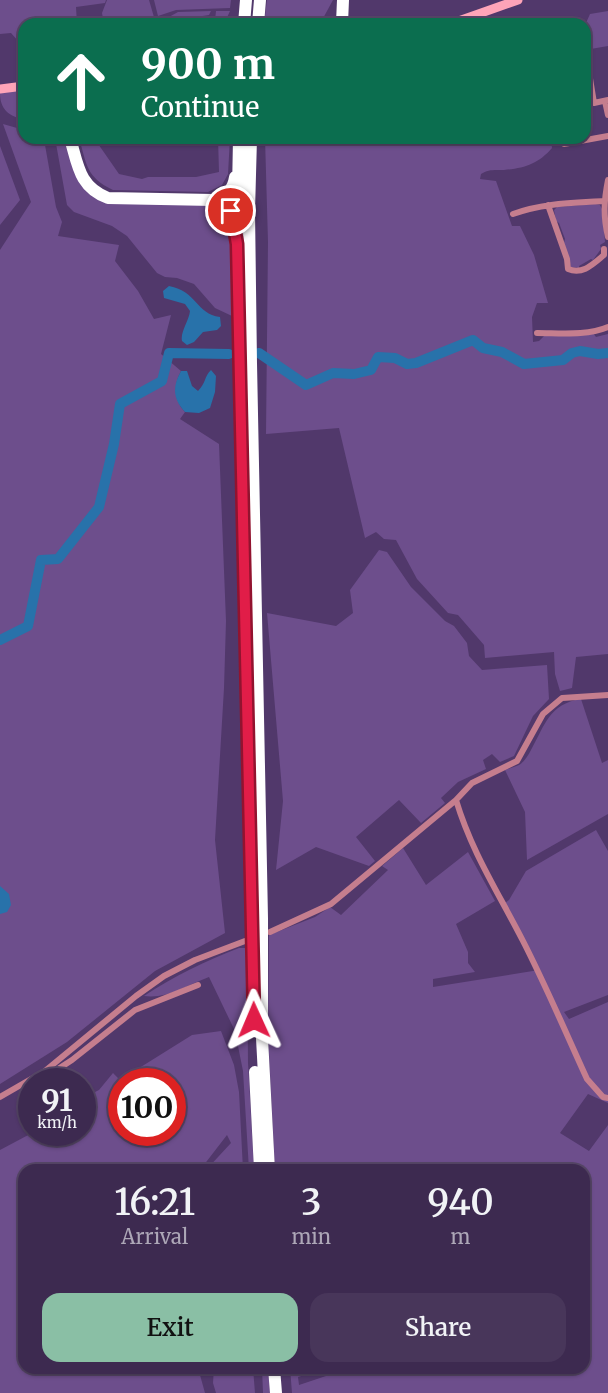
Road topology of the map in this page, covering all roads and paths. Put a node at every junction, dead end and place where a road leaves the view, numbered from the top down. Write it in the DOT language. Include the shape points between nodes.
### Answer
graph roads {
  1 [pos="246,0"];
  2 [pos="260,0"];
  3 [pos="337,0"];
  4 [pos="343,0"];
  5 [pos="518,0"];
  6 [pos="244,18"];
  7 [pos="258,18"];
  8 [pos="336,18"];
  9 [pos="338,18"];
  10 [pos="467,18"];
  11 [pos="591,85"];
  12 [pos="18,87"];
  13 [pos="0,89"];
  14 [pos="607,100"];
  15 [pos="591,103"];
  16 [pos="594,103"];
  17 [pos="608,114"];
  18 [pos="608,136"];
  19 [pos="591,139"];
  20 [pos="72,144"];
  21 [pos="237,144"];
  22 [pos="238,144"];
  23 [pos="251,144"];
  24 [pos="608,180"];
  25 [pos="213,200"];
  26 [pos="604,201"];
  27 [pos="548,205"];
  28 [pos="513,214"];
  29 [pos="608,237"];
  30 [pos="237,244"];
  31 [pos="604,249"];
  32 [pos="608,327"];
  33 [pos="537,333"];
  34 [pos="608,695"];
  35 [pos="456,800"];
  36 [pos="258,919"];
  37 [pos="270,932"];
  38 [pos="245,941"];
  39 [pos="257,950"];
  40 [pos="198,985"];
  41 [pos="136,996"];
  42 [pos="143,1007"];
  43 [pos="66,1053"];
  44 [pos="72,1060"];
  45 [pos="60,1068"];
  46 [pos="0,1097"];
  47 [pos="608,1098"];
  48 [pos="260,1164"];
  49 [pos="269,1164"];
  50 [pos="274,1374"];
  51 [pos="282,1374"];
  52 [pos="276,1393"];
  53 [pos="284,1393"];
  1 -- 6 [label="highway"];
  2 -- 7 [label="highway"];
  3 -- 8 [label="highway"];
  4 -- 9 [label="highway"];
  5 -- 10 [label="main road"];
  11 -- 16 [label="street"];
  12 -- 13 [label="main road"];
  14 -- 16 [label="street"];
  14 -- 17 [label="street"];
  15 -- 16 [label="street"];
  18 -- 19 [label="street"];
  20 -- 25 [label="highway" via="83,180 99,195 118,199"];
  21 -- 25 [label="highway" via="234,184 226,195"];
  22 -- 30 [label="highway"];
  23 -- 36 [label="highway"];
  24 -- 26 [label="street"];
  25 -- 30 [label="highway" via="231,211"];
  26 -- 27 [label="street"];
  26 -- 29 [label="street"];
  27 -- 28 [label="street"];
  27 -- 31 [label="street" via="568,269 585,269 604,255"];
  30 -- 36 [label="highway"];
  32 -- 33 [label="street"];
  34 -- 35 [label="street" via="562,698 543,714 517,761 472,783"];
  35 -- 37 [label="street" via="331,904"];
  35 -- 47 [label="street" via="484,871 523,941 587,1079"];
  36 -- 39 [label="highway"];
  38 -- 41 [label="street" via="195,960"];
  39 -- 48 [label="highway" via="254,1042"];
  39 -- 49 [label="highway"];
  40 -- 42 [label="street"];
  41 -- 42 [label="street"];
  41 -- 43 [label="street"];
  42 -- 44 [label="street"];
  43 -- 44 [label="street"];
  43 -- 46 [label="street" via="45,1071"];
  44 -- 45 [label="street"];
  50 -- 52 [label="highway"];
  51 -- 53 [label="highway"];
}
